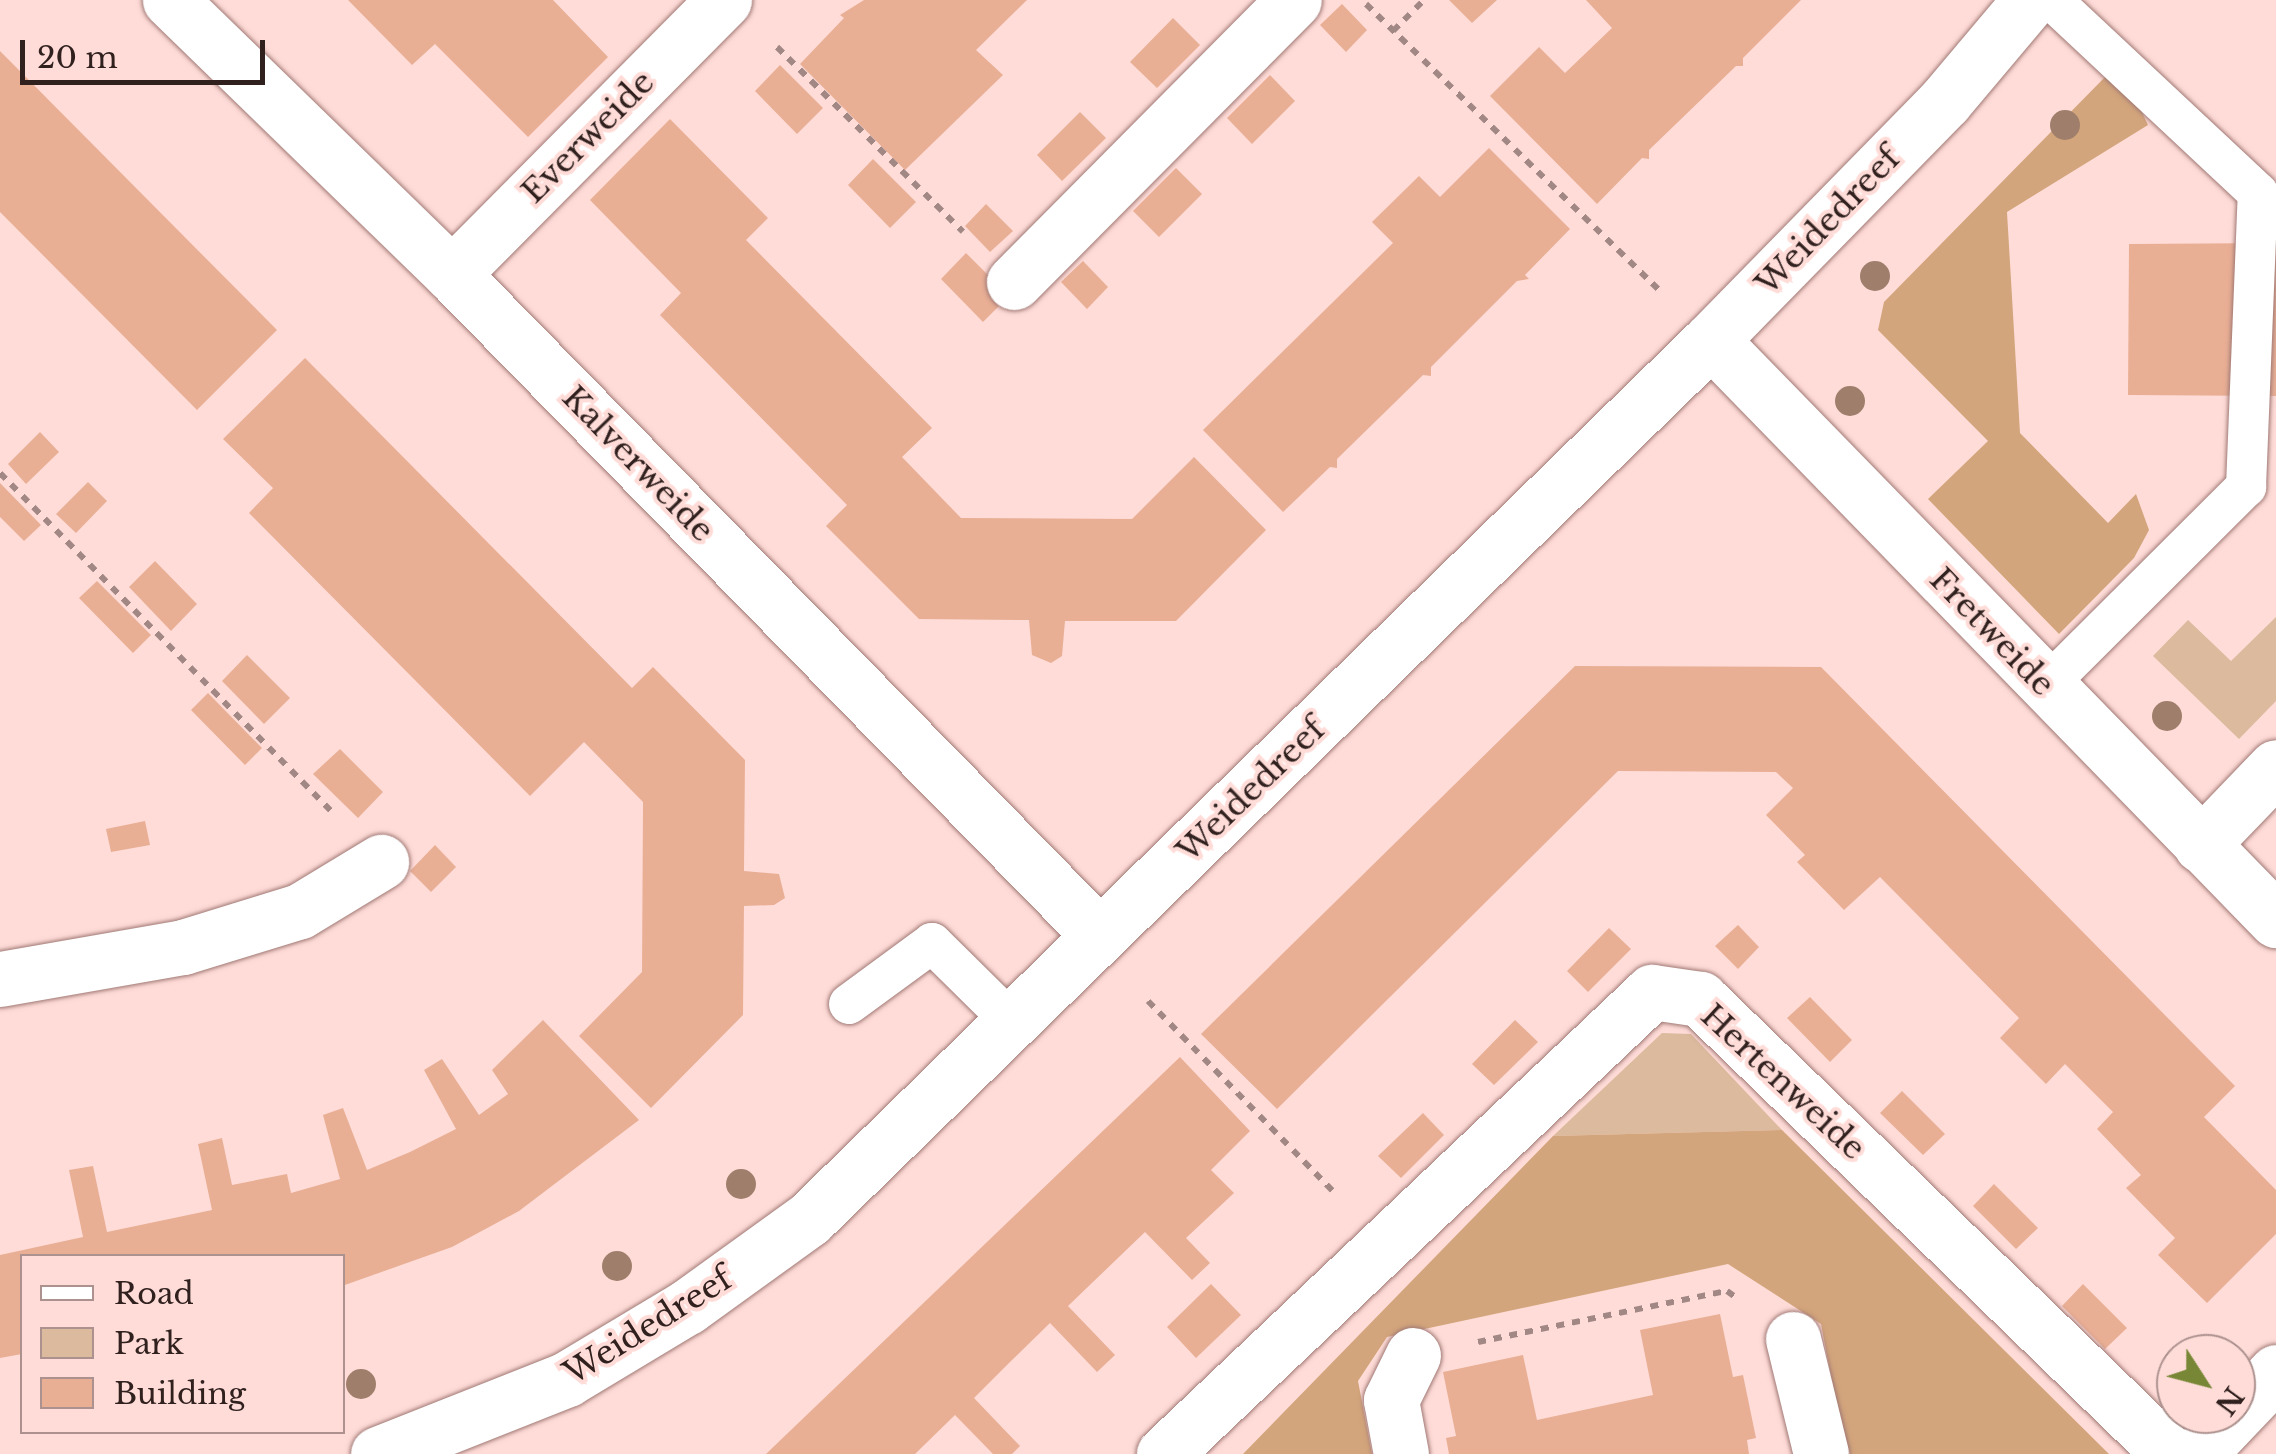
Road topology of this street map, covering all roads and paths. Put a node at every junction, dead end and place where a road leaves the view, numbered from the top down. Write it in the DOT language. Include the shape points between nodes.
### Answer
graph roads {
  1 [pos="170,0"];
  2 [pos="724,0"];
  3 [pos="1294,0"];
  4 [pos="1361,0"];
  5 [pos="1424,0"];
  6 [pos="2030,0"];
  7 [pos="2052,0"];
  8 [pos="1393,31"];
  9 [pos="770,40"];
  10 [pos="452,274"];
  11 [pos="1014,282"];
  12 [pos="1710,340"];
  13 [pos="0,474"];
  14 [pos="2045,687"];
  15 [pos="2276,767"];
  16 [pos="2201,844"];
  17 [pos="381,862"];
  18 [pos="2276,920"];
  19 [pos="1099,935"];
  20 [pos="0,980"];
  21 [pos="1148,1001"];
  22 [pos="849,1004"];
  23 [pos="1012,1022"];
  24 [pos="1385,1244"];
  25 [pos="1793,1339"];
  26 [pos="1414,1355"];
  27 [pos="2276,1372"];
  28 [pos="378,1454"];
  29 [pos="1164,1454"];
  30 [pos="1401,1454"];
  31 [pos="1821,1454"];
  32 [pos="2170,1454"];
  33 [pos="2198,1454"];
  1 -- 10 [label="street, Kalverweide"];
  2 -- 10 [label="street, Everweide"];
  3 -- 11 [label="street"];
  4 -- 8 [label="path"];
  5 -- 8 [label="path"];
  6 -- 12 [label="street, Weidedreef" via="1945,101"];
  7 -- 14 [label="lane" via="2258,193 2246,487"];
  8 -- 12 [label="path"];
  9 -- 11 [label="path"];
  10 -- 19 [label="street, Kalverweide"];
  12 -- 14 [label="street, Fretweide"];
  12 -- 19 [label="street, Weidedreef"];
  13 -- 17 [label="path"];
  14 -- 16 [label="street, Fretweide"];
  15 -- 16 [label="street"];
  16 -- 18 [label="street, Fretweide"];
  17 -- 20 [label="street" via="300,911 183,948"];
  19 -- 23 [label="street, Weidedreef"];
  21 -- 24 [label="path"];
  22 -- 23 [label="lane" via="932,943"];
  23 -- 28 [label="street, Weidedreef" via="808,1219 688,1307 566,1378"];
  24 -- 29 [label="street, Hertenweide"];
  24 -- 32 [label="street, Hertenweide" via="1652,992 1700,1000"];
  25 -- 26 [label="path" via="1727,1291"];
  25 -- 31 [label="street"];
  26 -- 30 [label="street" via="1391,1400"];
  27 -- 33 [label="street"];
}
